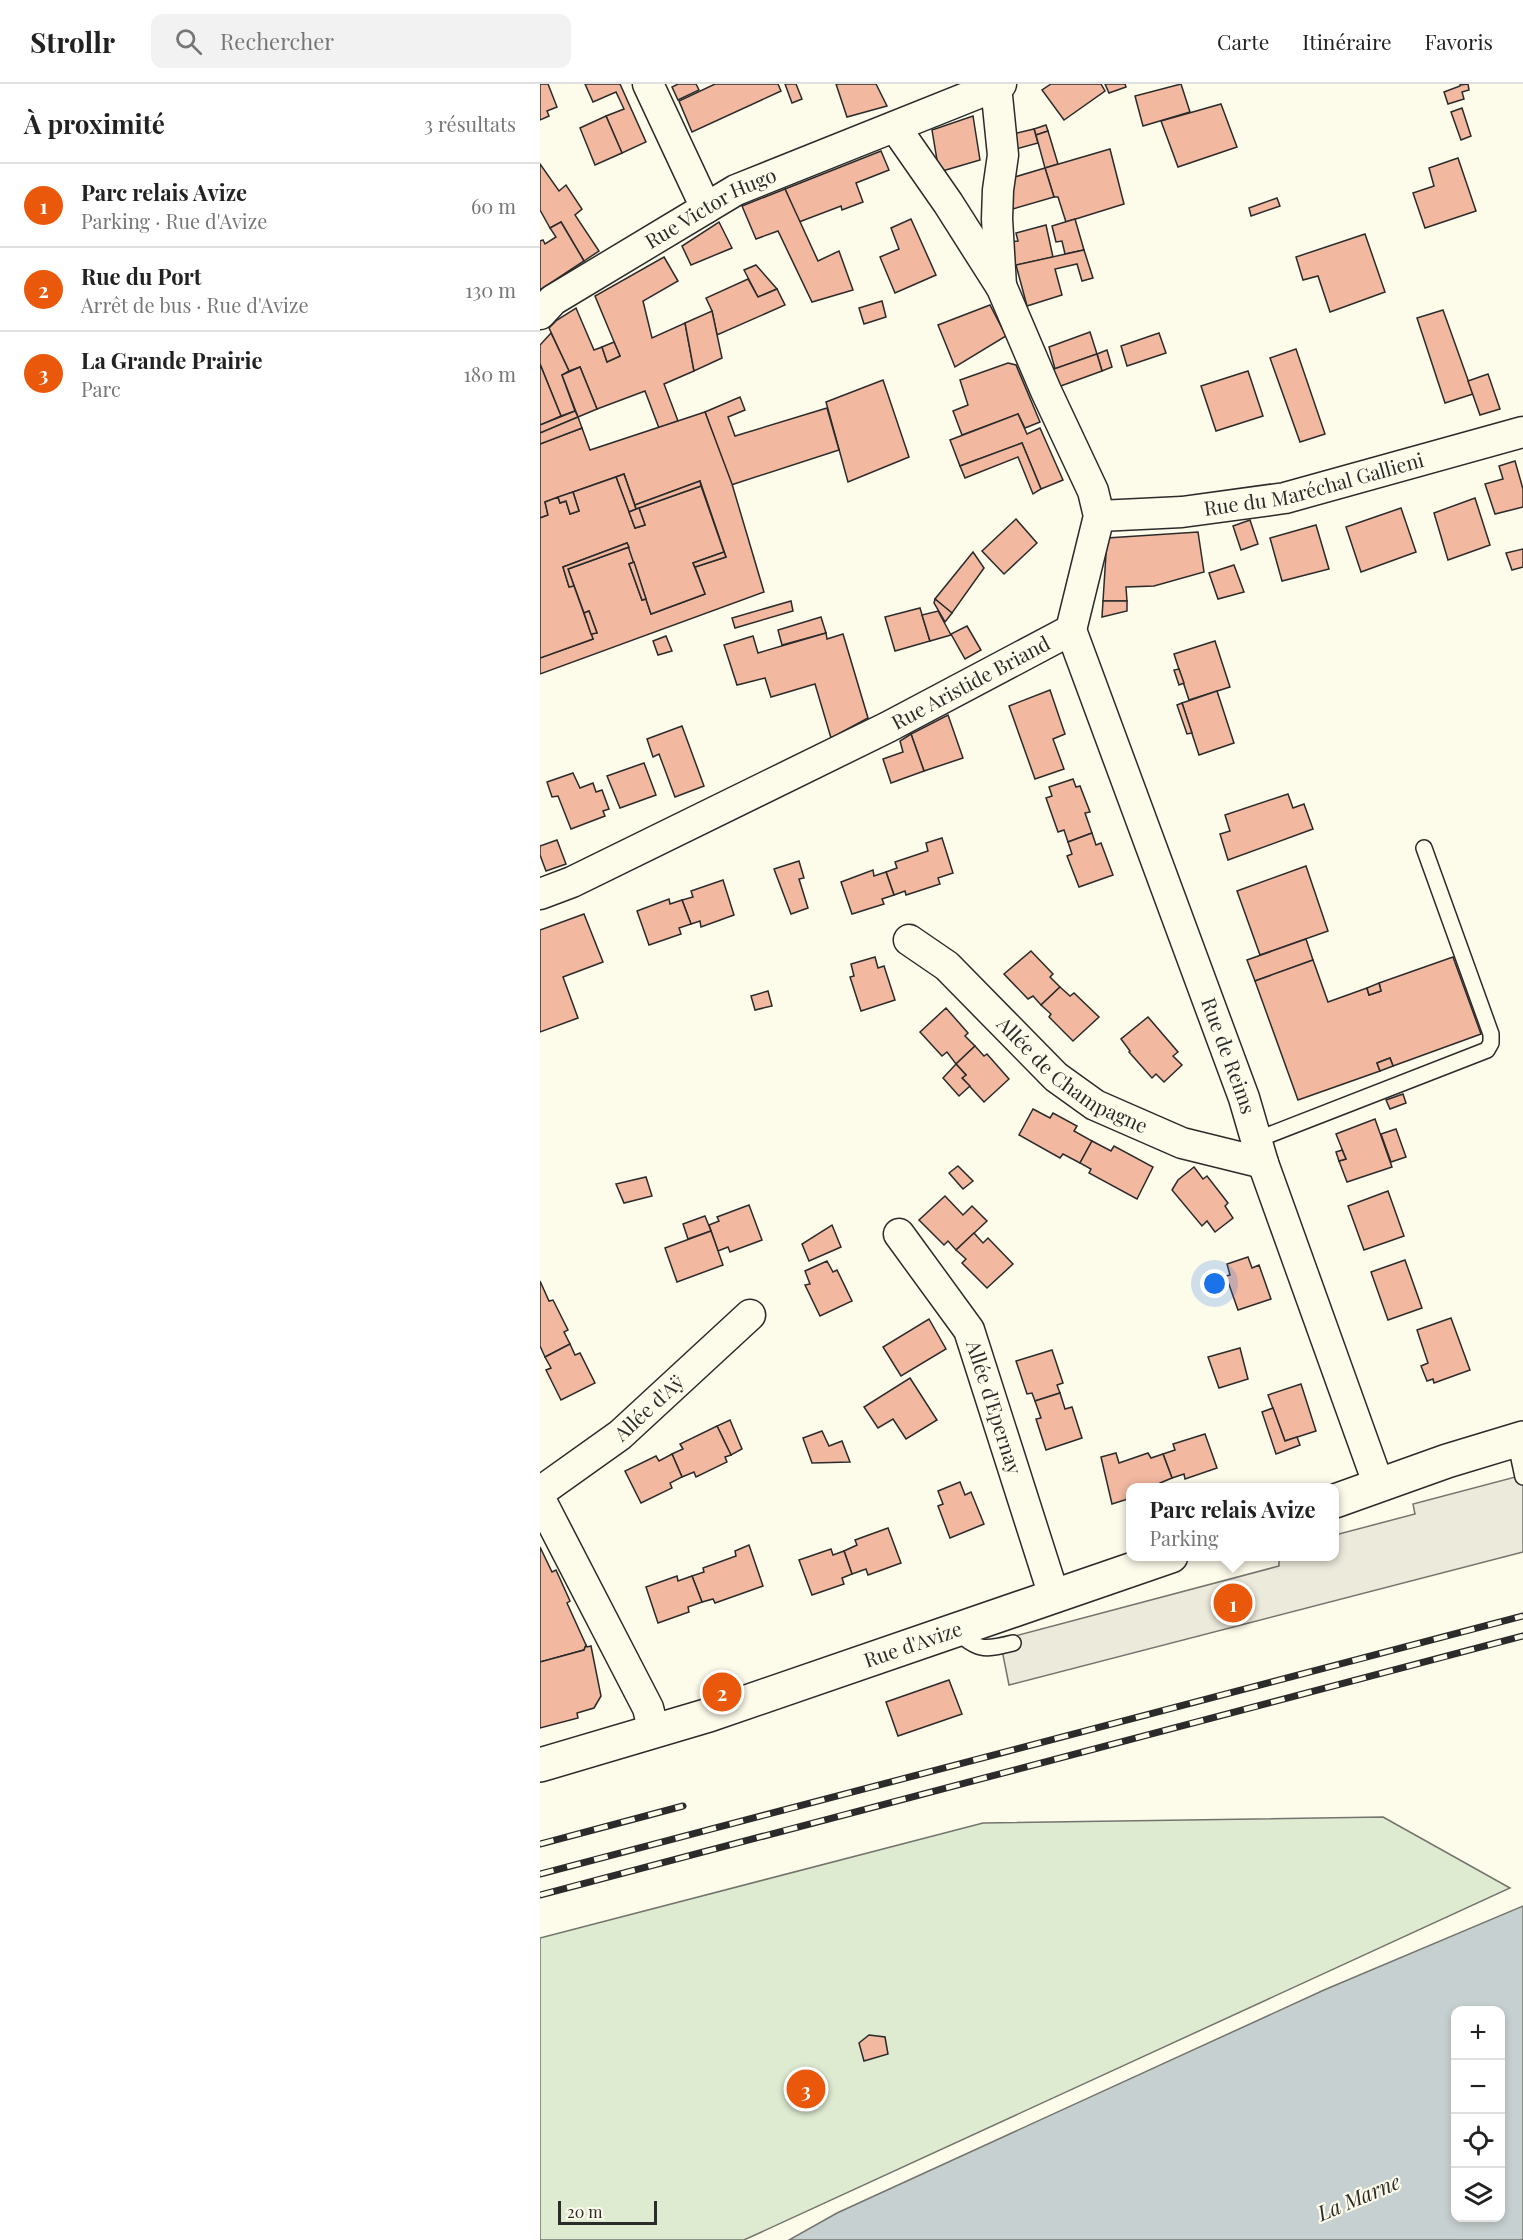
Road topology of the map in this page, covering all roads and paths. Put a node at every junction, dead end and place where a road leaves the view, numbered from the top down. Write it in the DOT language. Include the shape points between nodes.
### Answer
graph roads {
  1 [pos="648,84"];
  2 [pos="998,85"];
  3 [pos="895,127"];
  4 [pos="706,208"];
  5 [pos="1002,288"];
  6 [pos="540,314"];
  7 [pos="1523,432"];
  8 [pos="1100,516"];
  9 [pos="1071,630"];
  10 [pos="1424,849"];
  11 [pos="540,894"];
  12 [pos="909,940"];
  13 [pos="1260,1151"];
  14 [pos="899,1234"];
  15 [pos="750,1315"];
  16 [pos="1519,1439"];
  17 [pos="1523,1477"];
  18 [pos="1379,1486"];
  19 [pos="540,1492"];
  20 [pos="540,1499"];
  21 [pos="1339,1500"];
  22 [pos="1159,1561"];
  23 [pos="1054,1596"];
  24 [pos="954,1630"];
  25 [pos="1013,1643"];
  26 [pos="654,1732"];
  27 [pos="540,1765"];
  1 -- 4 [label="street"];
  2 -- 3 [label="street, Rue Victor Hugo"];
  2 -- 5 [label="street" via="1003,155 998,190"];
  3 -- 4 [label="street, Rue Victor Hugo" via="736,190"];
  3 -- 5 [label="street"];
  4 -- 6 [label="street, Rue Victor Hugo" via="554,300"];
  5 -- 8 [label="street" via="1093,491"];
  7 -- 8 [label="street, Rue du Maréchal Gallieni" via="1285,498 1182,512"];
  8 -- 9 [label="street, Rue Aristide Briand"];
  9 -- 11 [label="street, Rue Aristide Briand" via="888,727 572,882"];
  9 -- 13 [label="street, Rue de Reims" via="1240,1087"];
  10 -- 13 [label="lane" via="1491,1043 1487,1050"];
  12 -- 13 [label="street, Allée de Champagne" via="947,966 1056,1077 1095,1106 1182,1143"];
  13 -- 18 [label="street, Rue de Reims"];
  14 -- 23 [label="street, Allée d'Epernay" via="969,1330"];
  15 -- 19 [label="street, Allée d'Aÿ" via="620,1435"];
  16 -- 17 [label="lane"];
  16 -- 18 [label="street"];
  18 -- 21 [label="street"];
  20 -- 26 [label="street" via="648,1708"];
  22 -- 23 [label="street, Rue d'Avize"];
  23 -- 24 [label="street, Rue d'Avize"];
  24 -- 25 [label="lane" via="975,1647"];
  24 -- 26 [label="street, Rue d'Avize"];
  26 -- 27 [label="street, Rue d'Avize"];
}
